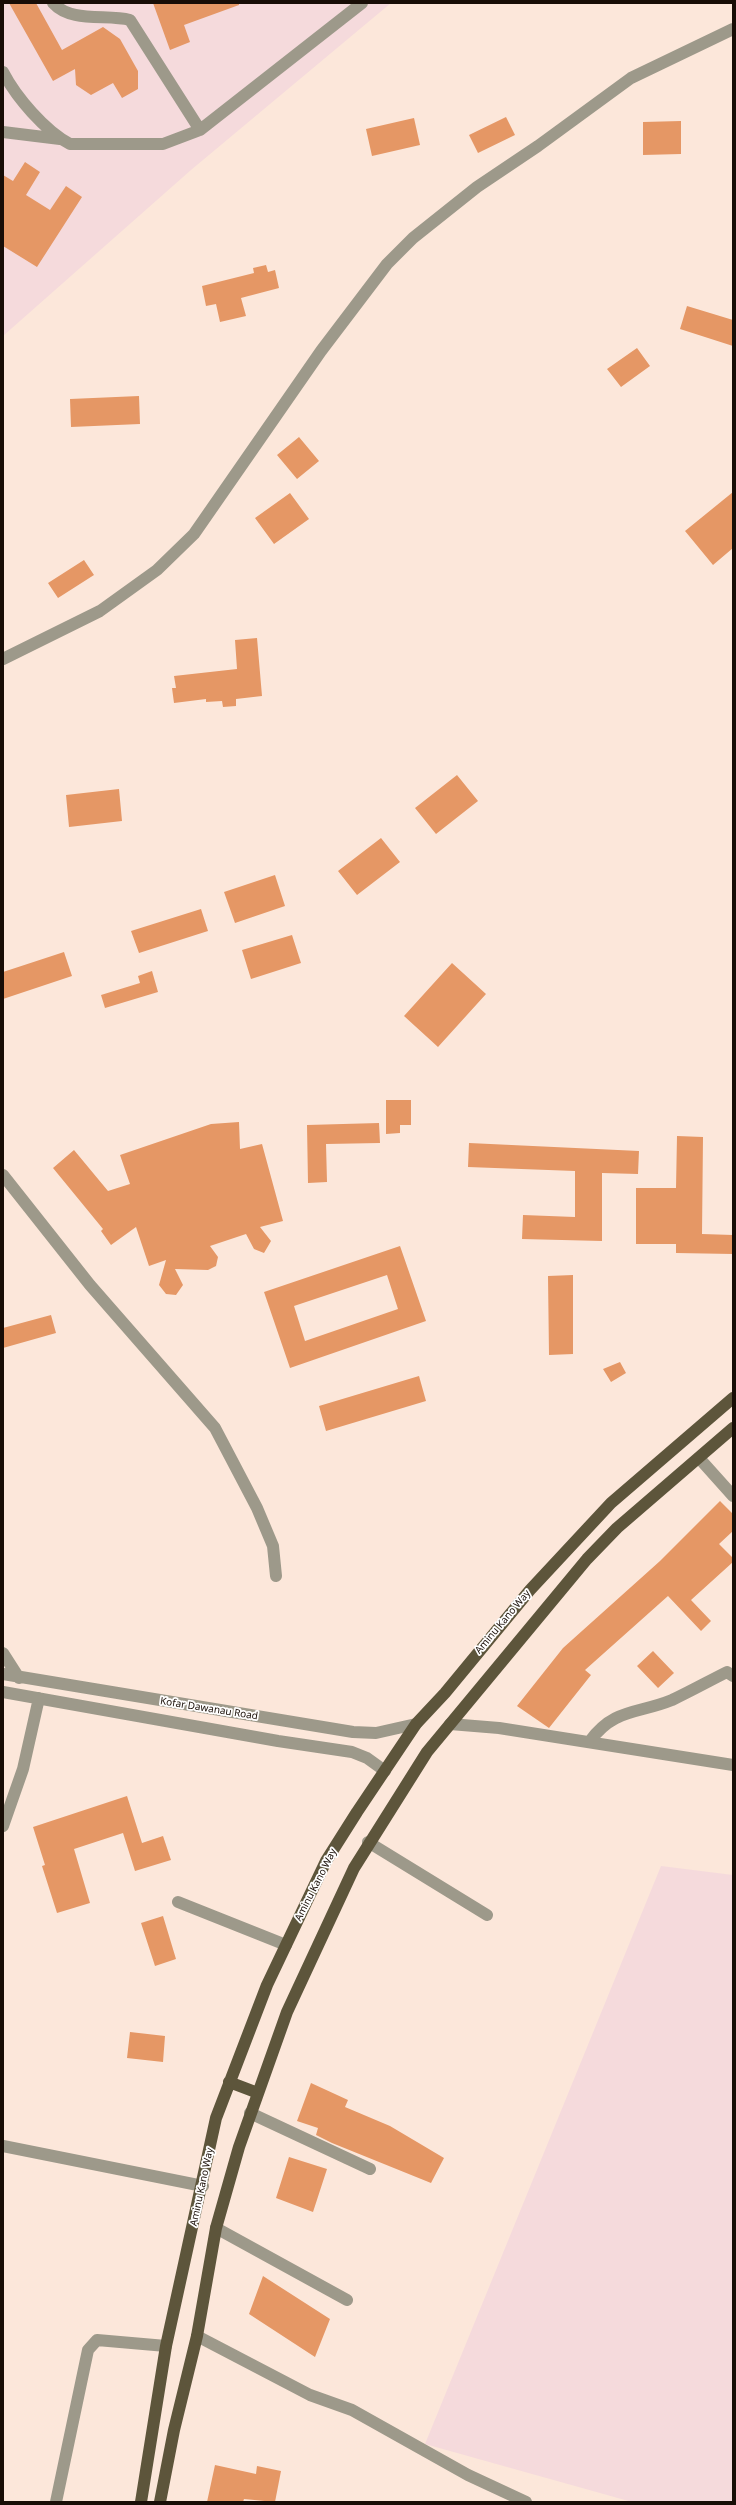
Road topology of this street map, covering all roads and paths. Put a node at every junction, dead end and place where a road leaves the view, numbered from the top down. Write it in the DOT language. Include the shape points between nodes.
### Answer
graph roads {
  1 [pos="52,3"];
  2 [pos="362,3"];
  3 [pos="733,29"];
  4 [pos="3,72"];
  5 [pos="200,130"];
  6 [pos="3,132"];
  7 [pos="60,139"];
  8 [pos="3,659"];
  9 [pos="3,1175"];
  10 [pos="733,1398"];
  11 [pos="733,1428"];
  12 [pos="699,1458"];
  13 [pos="733,1496"];
  14 [pos="276,1576"];
  15 [pos="3,1653"];
  16 [pos="731,1671"];
  17 [pos="3,1674"];
  18 [pos="19,1678"];
  19 [pos="3,1692"];
  20 [pos="39,1698"];
  21 [pos="416,1724"];
  22 [pos="450,1724"];
  23 [pos="590,1741"];
  24 [pos="733,1765"];
  25 [pos="385,1771"];
  26 [pos="3,1826"];
  27 [pos="368,1842"];
  28 [pos="178,1902"];
  29 [pos="487,1915"];
  30 [pos="286,1945"];
  31 [pos="229,2082"];
  32 [pos="258,2093"];
  33 [pos="250,2113"];
  34 [pos="3,2146"];
  35 [pos="370,2169"];
  36 [pos="203,2186"];
  37 [pos="216,2228"];
  38 [pos="347,2300"];
  39 [pos="197,2336"];
  40 [pos="166,2346"];
  41 [pos="56,2502"];
  42 [pos="141,2502"];
  43 [pos="160,2502"];
  44 [pos="526,2502"];
  1 -- 5 [label="street" via="78,16 118,17 130,20"];
  2 -- 5 [label="street"];
  3 -- 8 [label="street" via="631,78 477,187 413,238 387,264 321,350 194,534 157,570 100,611"];
  4 -- 7 [label="street" via="13,90"];
  5 -- 7 [label="street" via="163,144 70,144"];
  6 -- 7 [label="street"];
  9 -- 14 [label="street" via="90,1286 215,1428 258,1508 273,1546"];
  10 -- 21 [label="main road, Aminu Kano Way" via="611,1503 568,1547"];
  11 -- 12 [label="main road"];
  12 -- 13 [label="street"];
  12 -- 22 [label="main road" via="617,1528 587,1559"];
  15 -- 18 [label="street"];
  16 -- 23 [label="street" via="672,1700 610,1720 598,1729"];
  17 -- 18 [label="street, Kofar Dawanau Road"];
  18 -- 21 [label="street, Kofar Dawanau Road" via="353,1732 376,1733"];
  19 -- 20 [label="street, Kofar Dawanau Road"];
  20 -- 25 [label="street, Kofar Dawanau Road" via="352,1752 367,1758"];
  20 -- 26 [label="street" via="23,1769"];
  21 -- 25 [label="main road, Aminu Kano Way"];
  22 -- 23 [label="street" via="500,1728"];
  22 -- 27 [label="main road" via="427,1752"];
  23 -- 24 [label="street"];
  25 -- 30 [label="main road, Aminu Kano Way" via="326,1861"];
  27 -- 29 [label="street"];
  27 -- 32 [label="main road" via="287,2012"];
  28 -- 30 [label="street"];
  30 -- 31 [label="main road, Aminu Kano Way" via="267,1985"];
  31 -- 32 [label="main road"];
  31 -- 36 [label="main road, Aminu Kano Way" via="216,2118"];
  32 -- 33 [label="main road"];
  33 -- 35 [label="street"];
  33 -- 37 [label="main road"];
  34 -- 36 [label="street"];
  36 -- 40 [label="main road, Aminu Kano Way"];
  37 -- 38 [label="street"];
  37 -- 39 [label="main road"];
  39 -- 43 [label="main road"];
  39 -- 44 [label="street" via="310,2395 352,2410 468,2475"];
  40 -- 41 [label="street" via="97,2340 88,2350"];
  40 -- 42 [label="main road, Aminu Kano Way"];
}
